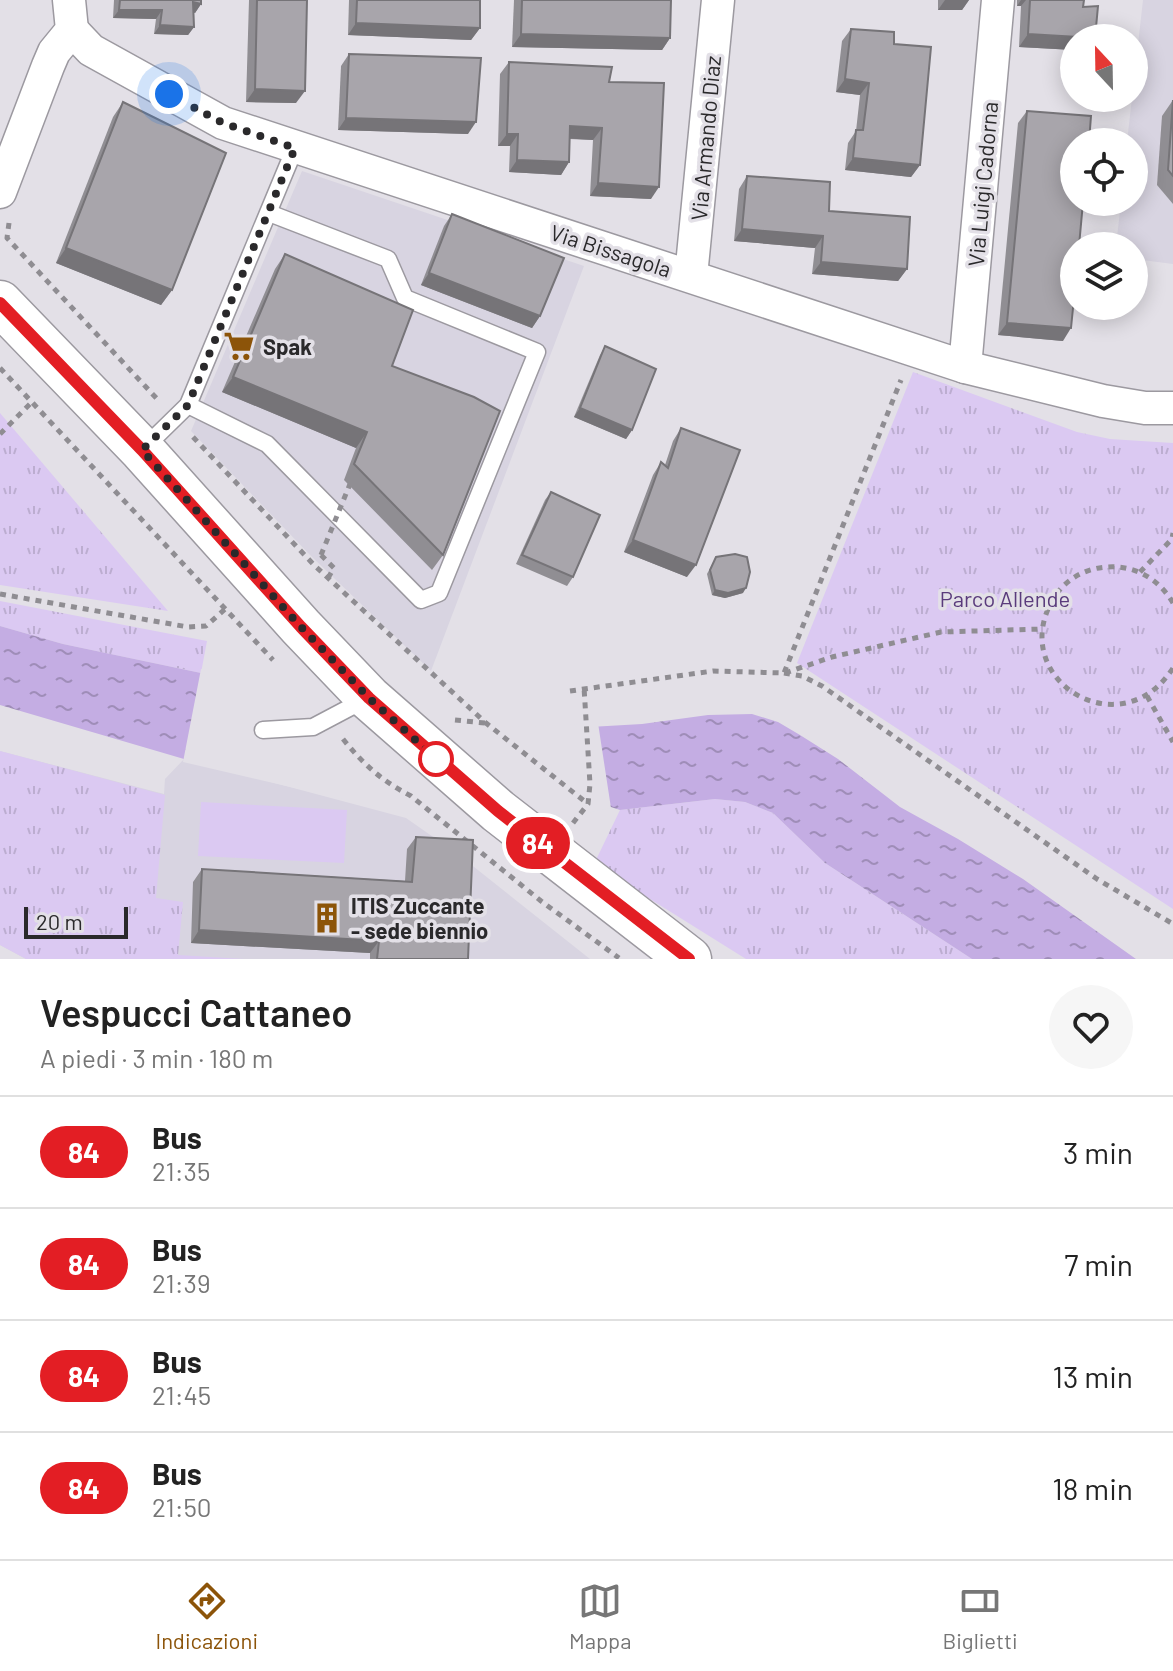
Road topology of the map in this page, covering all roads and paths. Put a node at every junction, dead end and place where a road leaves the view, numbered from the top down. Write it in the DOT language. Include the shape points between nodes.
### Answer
graph roads {
  1 [pos="718,0"];
  2 [pos="998,0"];
  3 [pos="70,15"];
  4 [pos="295,148"];
  5 [pos="0,192"];
  6 [pos="269,213"];
  7 [pos="7,238"];
  8 [pos="691,276"];
  9 [pos="0,303"];
  10 [pos="913,349"];
  11 [pos="965,367"];
  12 [pos="0,368"];
  13 [pos="40,394"];
  14 [pos="32,402"];
  15 [pos="160,402"];
  16 [pos="188,405"];
  17 [pos="1173,408"];
  18 [pos="0,434"];
  19 [pos="198,443"];
  20 [pos="142,450"];
  21 [pos="356,471"];
  22 [pos="1173,533"];
  23 [pos="1140,572"];
  24 [pos="328,578"];
  25 [pos="0,594"];
  26 [pos="1173,603"];
  27 [pos="225,609"];
  28 [pos="1042,629"];
  29 [pos="275,661"];
  30 [pos="1173,668"];
  31 [pos="784,673"];
  32 [pos="584,687"];
  33 [pos="570,691"];
  34 [pos="366,695"];
  35 [pos="1147,696"];
  36 [pos="263,730"];
  37 [pos="341,736"];
  38 [pos="1173,742"];
  39 [pos="588,804"];
  40 [pos="580,814"];
  41 [pos="1173,924"];
  42 [pos="620,959"];
  43 [pos="689,959"];
  1 -- 8 [label="street, Via Armando Diaz"];
  2 -- 11 [label="street, Via Luigi Cadorna"];
  3 -- 4 [label="street, Via Bissagola" via="91,50 223,123"];
  3 -- 5 [label="street"];
  4 -- 6 [label="lane"];
  4 -- 8 [label="street, Via Bissagola"];
  6 -- 16 [label="lane"];
  6 -- 16 [label="lane" via="388,259 405,298 537,352 439,593 421,600 267,444"];
  7 -- 15 [label="path"];
  8 -- 10 [label="street, Via Bissagola"];
  9 -- 20 [label="main road"];
  10 -- 11 [label="street, Via Bissagola"];
  10 -- 31 [label="path"];
  11 -- 17 [label="street, Via Bissagola" via="1103,401"];
  12 -- 14 [label="path"];
  13 -- 14 [label="path"];
  14 -- 18 [label="path"];
  14 -- 27 [label="path"];
  16 -- 20 [label="lane"];
  19 -- 24 [label="path"];
  20 -- 34 [label="main road"];
  21 -- 24 [label="path, bridge" via="321,555 334,568"];
  22 -- 23 [label="path"];
  23 -- 26 [label="path"];
  23 -- 28 [label="path" via="1119,566 1076,575 1059,590"];
  24 -- 39 [label="path" via="473,711"];
  25 -- 27 [label="path" via="188,627 206,626"];
  27 -- 29 [label="path"];
  28 -- 31 [label="path" via="941,632"];
  28 -- 35 [label="path" via="1043,651 1065,688 1105,705"];
  30 -- 35 [label="path"];
  31 -- 32 [label="path" via="713,671"];
  31 -- 41 [label="path" via="822,686 1097,879"];
  32 -- 33 [label="path"];
  32 -- 39 [label="path"];
  34 -- 36 [label="lane" via="313,727"];
  34 -- 43 [label="main road" via="507,819"];
  35 -- 38 [label="path"];
  37 -- 42 [label="path" via="366,767 411,796"];
  39 -- 40 [label="path"];
}
